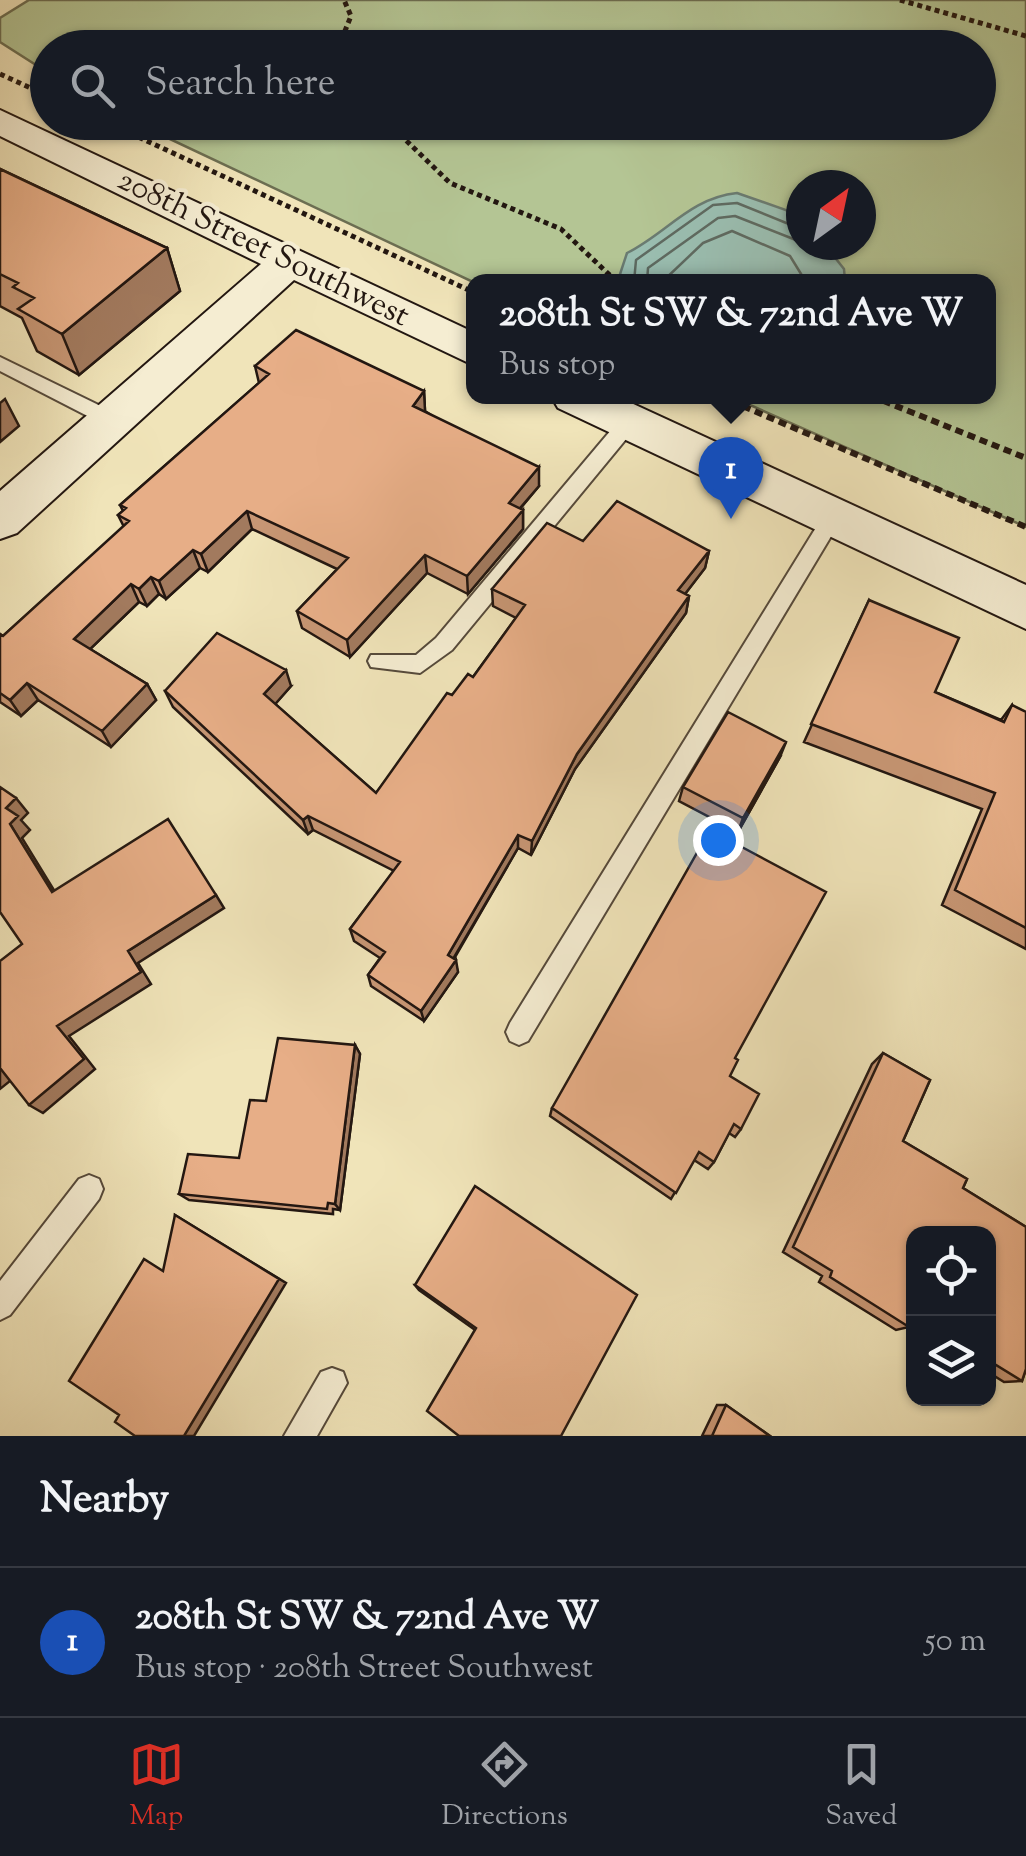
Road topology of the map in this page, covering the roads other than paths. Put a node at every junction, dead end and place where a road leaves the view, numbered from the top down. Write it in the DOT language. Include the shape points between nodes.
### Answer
graph roads {
  1 [pos="0,121"];
  2 [pos="30,136"];
  3 [pos="39,140"];
  4 [pos="288,263"];
  5 [pos="466,346"];
  6 [pos="0,363"];
  7 [pos="591,404"];
  8 [pos="112,420"];
  9 [pos="629,422"];
  10 [pos="832,518"];
  11 [pos="0,520"];
  12 [pos="1026,608"];
  13 [pos="379,661"];
  14 [pos="519,1032"];
  15 [pos="89,1189"];
  16 [pos="0,1305"];
  17 [pos="332,1383"];
  18 [pos="299,1436"];
  1 -- 2 [label="street, 208th Street Southwest"];
  3 -- 4 [label="street, 208th Street Southwest"];
  4 -- 5 [label="street, 208th Street Southwest"];
  4 -- 8 [label="street"];
  6 -- 8 [label="lane"];
  7 -- 9 [label="street"];
  8 -- 11 [label="street"];
  9 -- 10 [label="street"];
  9 -- 13 [label="lane" via="444,644 420,664"];
  10 -- 12 [label="street"];
  10 -- 14 [label="lane"];
  15 -- 16 [label="lane"];
  17 -- 18 [label="lane"];
}
